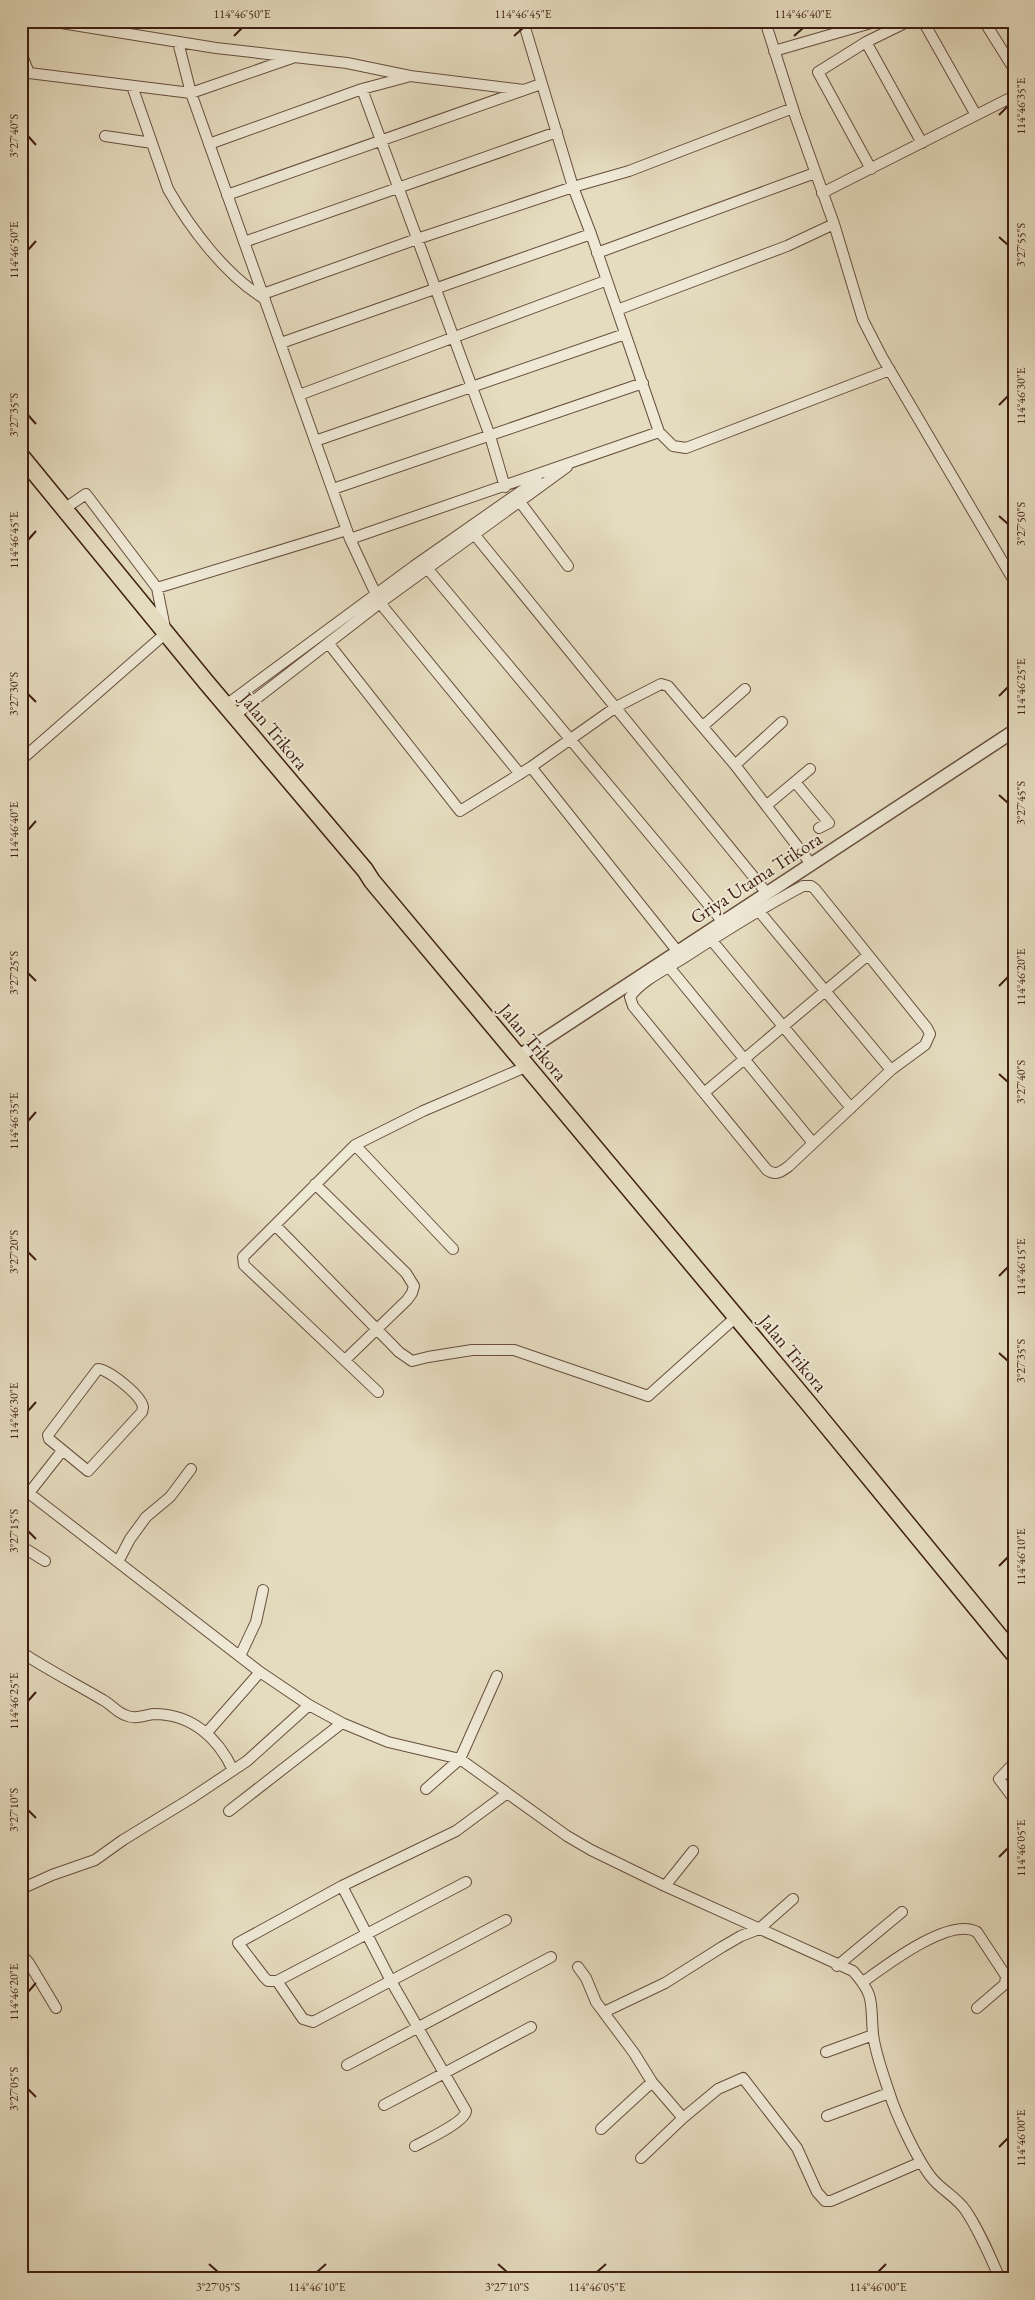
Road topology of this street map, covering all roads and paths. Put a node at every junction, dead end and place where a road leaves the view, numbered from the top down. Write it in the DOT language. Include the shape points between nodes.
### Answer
graph roads {
  1 [pos="48,21"];
  2 [pos="523,21"];
  3 [pos="765,21"];
  4 [pos="878,21"];
  5 [pos="909,21"];
  6 [pos="923,21"];
  7 [pos="984,21"];
  8 [pos="178,42"];
  9 [pos="866,42"];
  10 [pos="774,51"];
  11 [pos="21,52"];
  12 [pos="294,57"];
  13 [pos="1014,69"];
  14 [pos="410,76"];
  15 [pos="541,84"];
  16 [pos="132,86"];
  17 [pos="362,89"];
  18 [pos="524,90"];
  19 [pos="191,93"];
  20 [pos="1014,96"];
  21 [pos="793,108"];
  22 [pos="976,115"];
  23 [pos="557,132"];
  24 [pos="105,136"];
  25 [pos="381,140"];
  26 [pos="152,143"];
  27 [pos="922,143"];
  28 [pos="209,144"];
  29 [pos="871,169"];
  30 [pos="815,173"];
  31 [pos="573,187"];
  32 [pos="398,188"];
  33 [pos="822,193"];
  34 [pos="227,195"];
  35 [pos="834,224"];
  36 [pos="591,234"];
  37 [pos="417,239"];
  38 [pos="244,242"];
  39 [pos="597,253"];
  40 [pos="606,281"];
  41 [pos="435,288"];
  42 [pos="264,297"];
  43 [pos="617,310"];
  44 [pos="625,334"];
  45 [pos="453,336"];
  46 [pos="280,344"];
  47 [pos="890,370"];
  48 [pos="643,383"];
  49 [pos="471,386"];
  50 [pos="299,395"];
  51 [pos="659,432"];
  52 [pos="490,436"];
  53 [pos="316,441"];
  54 [pos="21,456"];
  55 [pos="578,459"];
  56 [pos="555,468"];
  57 [pos="505,487"];
  58 [pos="333,489"];
  59 [pos="520,502"];
  60 [pos="64,509"];
  61 [pos="348,534"];
  62 [pos="474,534"];
  63 [pos="568,566"];
  64 [pos="427,568"];
  65 [pos="1014,581"];
  66 [pos="157,588"];
  67 [pos="377,599"];
  68 [pos="166,633"];
  69 [pos="329,644"];
  70 [pos="745,689"];
  71 [pos="616,707"];
  72 [pos="231,710"];
  73 [pos="782,722"];
  74 [pos="703,726"];
  75 [pos="1014,731"];
  76 [pos="570,738"];
  77 [pos="21,760"];
  78 [pos="735,765"];
  79 [pos="531,767"];
  80 [pos="810,769"];
  81 [pos="520,774"];
  82 [pos="795,782"];
  83 [pos="767,805"];
  84 [pos="819,828"];
  85 [pos="811,864"];
  86 [pos="766,892"];
  87 [pos="758,910"];
  88 [pos="723,922"];
  89 [pos="709,936"];
  90 [pos="678,952"];
  91 [pos="868,955"];
  92 [pos="669,967"];
  93 [pos="826,991"];
  94 [pos="784,1026"];
  95 [pos="744,1059"];
  96 [pos="523,1061"];
  97 [pos="892,1070"];
  98 [pos="704,1093"];
  99 [pos="851,1108"];
  100 [pos="813,1143"];
  101 [pos="356,1145"];
  102 [pos="315,1184"];
  103 [pos="275,1225"];
  104 [pos="453,1249"];
  105 [pos="736,1317"];
  106 [pos="377,1328"];
  107 [pos="345,1360"];
  108 [pos="378,1392"];
  109 [pos="62,1451"];
  110 [pos="191,1469"];
  111 [pos="25,1490"];
  112 [pos="21,1546"];
  113 [pos="45,1561"];
  114 [pos="118,1562"];
  115 [pos="263,1590"];
  116 [pos="21,1652"];
  117 [pos="1014,1654"];
  118 [pos="240,1656"];
  119 [pos="260,1672"];
  120 [pos="496,1676"];
  121 [pos="309,1705"];
  122 [pos="342,1723"];
  123 [pos="210,1729"];
  124 [pos="460,1759"];
  125 [pos="1014,1763"];
  126 [pos="233,1770"];
  127 [pos="426,1789"];
  128 [pos="506,1794"];
  129 [pos="1014,1799"];
  130 [pos="229,1811"];
  131 [pos="693,1851"];
  132 [pos="466,1882"];
  133 [pos="342,1886"];
  134 [pos="665,1886"];
  135 [pos="21,1889"];
  136 [pos="793,1899"];
  137 [pos="902,1912"];
  138 [pos="506,1920"];
  139 [pos="759,1929"];
  140 [pos="366,1933"];
  141 [pos="21,1954"];
  142 [pos="550,1957"];
  143 [pos="25,1965"];
  144 [pos="837,1966"];
  145 [pos="578,1967"];
  146 [pos="278,1981"];
  147 [pos="391,1981"];
  148 [pos="863,1982"];
  149 [pos="56,2008"];
  150 [pos="976,2008"];
  151 [pos="604,2012"];
  152 [pos="531,2027"];
  153 [pos="418,2028"];
  154 [pos="873,2035"];
  155 [pos="826,2052"];
  156 [pos="348,2065"];
  157 [pos="445,2072"];
  158 [pos="652,2082"];
  159 [pos="889,2093"];
  160 [pos="384,2105"];
  161 [pos="827,2116"];
  162 [pos="683,2118"];
  163 [pos="602,2129"];
  164 [pos="415,2146"];
  165 [pos="641,2158"];
  166 [pos="921,2162"];
  167 [pos="1000,2279"];
  1 -- 8 [label="street"];
  2 -- 15 [label="street"];
  3 -- 10 [label="street"];
  4 -- 10 [label="street"];
  5 -- 9 [label="street"];
  6 -- 22 [label="street"];
  7 -- 13 [label="street"];
  8 -- 12 [label="street"];
  8 -- 19 [label="street"];
  9 -- 27 [label="street"];
  9 -- 29 [label="street" via="818,72"];
  10 -- 21 [label="street"];
  11 -- 16 [label="street" via="29,73"];
  12 -- 14 [label="street" via="347,63"];
  12 -- 19 [label="street"];
  14 -- 17 [label="street"];
  14 -- 18 [label="street"];
  15 -- 18 [label="street"];
  15 -- 23 [label="street"];
  16 -- 19 [label="street"];
  16 -- 26 [label="street"];
  17 -- 25 [label="street"];
  17 -- 28 [label="street"];
  18 -- 25 [label="street"];
  19 -- 28 [label="street"];
  20 -- 22 [label="street"];
  21 -- 30 [label="street"];
  21 -- 31 [label="street" via="629,171"];
  22 -- 27 [label="street"];
  23 -- 31 [label="street"];
  23 -- 32 [label="street"];
  24 -- 26 [label="street"];
  25 -- 32 [label="street"];
  25 -- 34 [label="street"];
  26 -- 42 [label="street" via="176,203 217,258 247,289"];
  27 -- 29 [label="street"];
  28 -- 34 [label="street"];
  29 -- 33 [label="street"];
  30 -- 33 [label="street"];
  30 -- 39 [label="street"];
  31 -- 36 [label="street"];
  31 -- 37 [label="street"];
  32 -- 37 [label="street"];
  32 -- 38 [label="street"];
  33 -- 35 [label="street"];
  34 -- 38 [label="street"];
  35 -- 43 [label="street" via="787,246"];
  35 -- 47 [label="street" via="863,320"];
  36 -- 39 [label="street"];
  36 -- 41 [label="street"];
  37 -- 41 [label="street"];
  37 -- 42 [label="street"];
  38 -- 42 [label="street"];
  39 -- 40 [label="street"];
  40 -- 43 [label="street"];
  40 -- 45 [label="street"];
  41 -- 45 [label="street"];
  41 -- 46 [label="street"];
  42 -- 46 [label="street"];
  43 -- 44 [label="street"];
  44 -- 48 [label="street"];
  44 -- 49 [label="street"];
  45 -- 49 [label="street"];
  45 -- 50 [label="street"];
  46 -- 50 [label="street"];
  47 -- 51 [label="street" via="686,448 673,446"];
  47 -- 65 [label="street"];
  48 -- 51 [label="street"];
  48 -- 52 [label="street"];
  49 -- 52 [label="street"];
  49 -- 53 [label="street"];
  50 -- 53 [label="street"];
  51 -- 55 [label="street"];
  52 -- 57 [label="street"];
  52 -- 58 [label="street"];
  53 -- 58 [label="street"];
  54 -- 60 [label="main road, Jalan Trikora"];
  55 -- 56 [label="street"];
  55 -- 59 [label="street"];
  56 -- 57 [label="street"];
  56 -- 67 [label="street" via="509,498"];
  57 -- 61 [label="street"];
  58 -- 61 [label="street"];
  59 -- 62 [label="street"];
  59 -- 63 [label="street"];
  60 -- 66 [label="street" via="86,494"];
  60 -- 68 [label="main road, Jalan Trikora"];
  61 -- 66 [label="street"];
  61 -- 67 [label="street"];
  62 -- 64 [label="street"];
  62 -- 71 [label="street"];
  64 -- 67 [label="street"];
  64 -- 76 [label="street"];
  66 -- 68 [label="street"];
  67 -- 69 [label="street"];
  67 -- 72 [label="street"];
  67 -- 81 [label="street"];
  68 -- 72 [label="main road, Jalan Trikora"];
  68 -- 77 [label="street"];
  69 -- 72 [label="street"];
  69 -- 81 [label="street" via="460,811"];
  70 -- 74 [label="street"];
  71 -- 74 [label="street" via="663,684 676,693"];
  71 -- 76 [label="street"];
  71 -- 86 [label="street"];
  72 -- 96 [label="main road, Jalan Trikora"];
  73 -- 78 [label="street"];
  74 -- 78 [label="street"];
  75 -- 85 [label="street, Griya Utama Trikora"];
  76 -- 79 [label="street"];
  76 -- 88 [label="street"];
  78 -- 83 [label="street"];
  79 -- 81 [label="street"];
  79 -- 90 [label="street"];
  80 -- 82 [label="street"];
  82 -- 83 [label="street"];
  82 -- 84 [label="street" via="829,822"];
  83 -- 85 [label="street"];
  85 -- 86 [label="street, Griya Utama Trikora"];
  86 -- 88 [label="street, Griya Utama Trikora"];
  87 -- 89 [label="street"];
  87 -- 91 [label="street" via="803,886 811,886"];
  87 -- 93 [label="street"];
  88 -- 89 [label="street, Griya Utama Trikora"];
  89 -- 90 [label="street, Griya Utama Trikora"];
  89 -- 92 [label="street"];
  89 -- 94 [label="street"];
  90 -- 96 [label="street, Griya Utama Trikora"];
  91 -- 93 [label="street"];
  91 -- 97 [label="street" via="930,1034 925,1045"];
  92 -- 95 [label="street"];
  92 -- 98 [label="street" via="635,991 630,1000"];
  93 -- 94 [label="street"];
  93 -- 97 [label="street"];
  94 -- 95 [label="street"];
  94 -- 99 [label="street"];
  95 -- 98 [label="street"];
  95 -- 100 [label="street"];
  96 -- 101 [label="street"];
  96 -- 105 [label="main road, Jalan Trikora"];
  97 -- 99 [label="street"];
  98 -- 100 [label="street" via="772,1173 781,1172"];
  99 -- 100 [label="street"];
  101 -- 102 [label="street"];
  101 -- 104 [label="street"];
  102 -- 103 [label="street"];
  102 -- 106 [label="street" via="412,1281 414,1290 407,1300"];
  103 -- 106 [label="street"];
  103 -- 107 [label="street" via="249,1249 242,1263"];
  105 -- 106 [label="street" via="648,1396 514,1350 472,1350 412,1361"];
  105 -- 117 [label="main road, Jalan Trikora"];
  106 -- 107 [label="street"];
  107 -- 108 [label="street"];
  109 -- 109 [label="street" via="90,1470 142,1412 142,1402 124,1384 98,1369 48,1435"];
  109 -- 111 [label="street"];
  110 -- 114 [label="street" via="170,1497 146,1517"];
  111 -- 114 [label="street"];
  112 -- 113 [label="street"];
  114 -- 118 [label="street"];
  115 -- 118 [label="street" via="256,1622"];
  116 -- 126 [label="street" via="106,1701 127,1717 167,1714 186,1721 216,1741"];
  118 -- 119 [label="street"];
  119 -- 121 [label="street"];
  119 -- 123 [label="street"];
  120 -- 124 [label="street"];
  121 -- 122 [label="street"];
  121 -- 126 [label="street"];
  122 -- 124 [label="street" via="388,1742"];
  122 -- 130 [label="street"];
  124 -- 127 [label="street"];
  124 -- 128 [label="street"];
  125 -- 129 [label="street" via="999,1779"];
  126 -- 135 [label="street" via="95,1860"];
  128 -- 133 [label="street" via="456,1831"];
  128 -- 134 [label="street" via="567,1836"];
  131 -- 134 [label="street"];
  132 -- 140 [label="street"];
  133 -- 140 [label="street"];
  133 -- 146 [label="street" via="238,1943 264,1978"];
  134 -- 139 [label="street"];
  136 -- 139 [label="street"];
  137 -- 144 [label="street"];
  138 -- 147 [label="street"];
  139 -- 144 [label="street"];
  139 -- 151 [label="street" via="741,1936 665,1983"];
  140 -- 146 [label="street"];
  140 -- 147 [label="street"];
  141 -- 143 [label="street"];
  142 -- 153 [label="street"];
  143 -- 149 [label="street"];
  144 -- 148 [label="street" via="853,1971"];
  145 -- 151 [label="street"];
  146 -- 147 [label="street" via="303,2019 309,2022"];
  147 -- 153 [label="street"];
  148 -- 150 [label="street" via="917,1945 948,1930 973,1929 1006,1976 1005,1984"];
  148 -- 154 [label="street" via="872,2005"];
  151 -- 158 [label="street"];
  152 -- 157 [label="street"];
  153 -- 156 [label="street"];
  153 -- 157 [label="street"];
  154 -- 155 [label="street"];
  154 -- 159 [label="street"];
  157 -- 160 [label="street"];
  157 -- 164 [label="street" via="466,2114 455,2124"];
  158 -- 162 [label="street"];
  158 -- 163 [label="street"];
  159 -- 161 [label="street"];
  159 -- 166 [label="street"];
  162 -- 165 [label="street"];
  162 -- 166 [label="street" via="718,2089 743,2078 797,2148 817,2192 825,2201"];
  166 -- 167 [label="street" via="932,2178 966,2210"];
}
